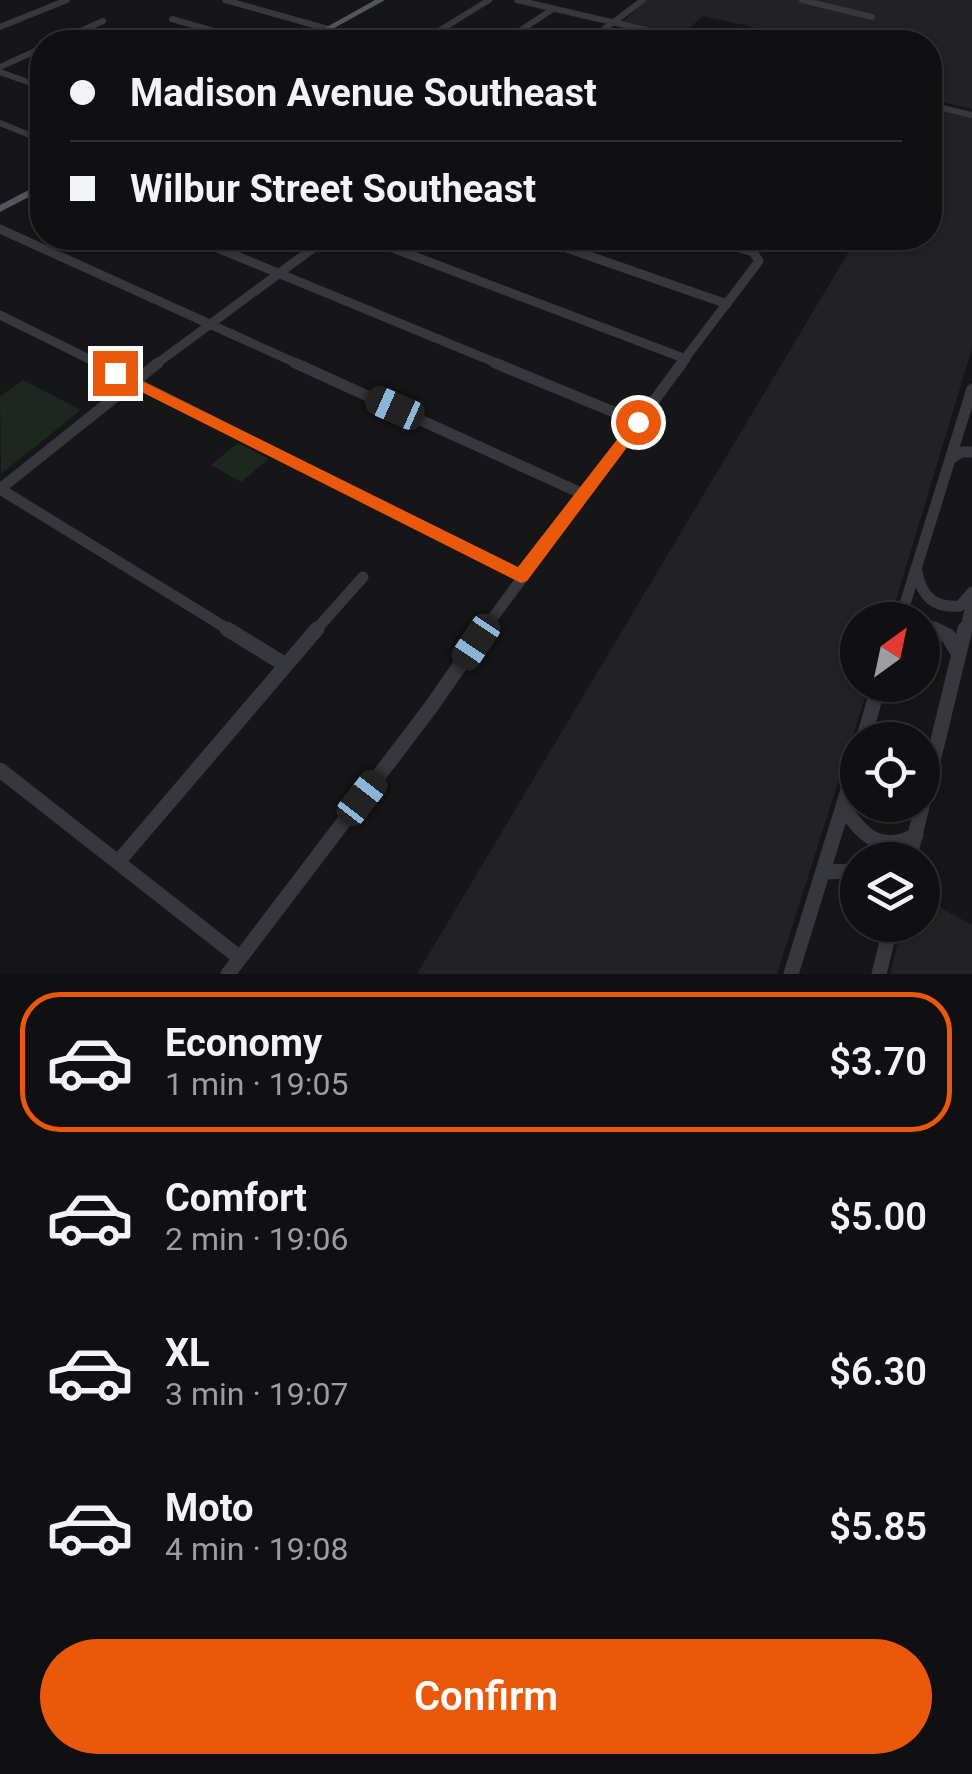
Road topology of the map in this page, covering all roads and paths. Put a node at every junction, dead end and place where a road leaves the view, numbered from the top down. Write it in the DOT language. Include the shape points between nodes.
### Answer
graph roads {
  1 [pos="67,0"];
  2 [pos="224,0"];
  3 [pos="381,0"];
  4 [pos="489,0"];
  5 [pos="517,0"];
  6 [pos="641,0"];
  7 [pos="802,0"];
  8 [pos="553,9"];
  9 [pos="872,17"];
  10 [pos="172,18"];
  11 [pos="103,21"];
  12 [pos="612,24"];
  13 [pos="0,28"];
  14 [pos="328,29"];
  15 [pos="83,30"];
  16 [pos="212,30"];
  17 [pos="440,30"];
  18 [pos="521,30"];
  19 [pos="604,30"];
  20 [pos="636,30"];
  21 [pos="30,54"];
  22 [pos="0,70"];
  23 [pos="30,82"];
  24 [pos="942,106"];
  25 [pos="972,113"];
  26 [pos="0,123"];
  27 [pos="30,135"];
  28 [pos="30,193"];
  29 [pos="0,210"];
  30 [pos="0,229"];
  31 [pos="30,243"];
  32 [pos="46,250"];
  33 [pos="222,250"];
  34 [pos="310,250"];
  35 [pos="398,250"];
  36 [pos="572,250"];
  37 [pos="744,250"];
  38 [pos="278,273"];
  39 [pos="727,304"];
  40 [pos="0,315"];
  41 [pos="210,324"];
  42 [pos="686,359"];
  43 [pos="132,382"];
  44 [pos="972,389"];
  45 [pos="964,418"];
  46 [pos="638,422"];
  47 [pos="972,431"];
  48 [pos="972,452"];
  49 [pos="952,458"];
  50 [pos="0,489"];
  51 [pos="583,494"];
  52 [pos="916,568"];
  53 [pos="521,576"];
  54 [pos="363,577"];
  55 [pos="972,592"];
  56 [pos="906,602"];
  57 [pos="972,602"];
  58 [pos="940,632"];
  59 [pos="958,654"];
  60 [pos="284,664"];
  61 [pos="0,770"];
  62 [pos="840,816"];
  63 [pos="852,822"];
  64 [pos="916,834"];
  65 [pos="914,842"];
  66 [pos="118,862"];
  67 [pos="823,872"];
  68 [pos="840,872"];
  69 [pos="887,942"];
  70 [pos="240,958"];
  71 [pos="228,974"];
  72 [pos="791,974"];
  73 [pos="879,974"];
  1 -- 13 [label="street"];
  2 -- 14 [label="street"];
  3 -- 14 [label="main road"];
  4 -- 17 [label="street"];
  5 -- 8 [label="street"];
  6 -- 12 [label="street"];
  7 -- 9 [label="street"];
  8 -- 12 [label="street"];
  8 -- 18 [label="street"];
  10 -- 16 [label="street"];
  11 -- 15 [label="street"];
  12 -- 19 [label="street"];
  12 -- 20 [label="street"];
  21 -- 22 [label="street"];
  22 -- 23 [label="street"];
  24 -- 25 [label="street"];
  26 -- 27 [label="street"];
  28 -- 29 [label="main road"];
  30 -- 31 [label="street"];
  32 -- 41 [label="street"];
  33 -- 38 [label="street"];
  34 -- 38 [label="street"];
  35 -- 42 [label="street"];
  36 -- 39 [label="street"];
  37 -- 39 [label="street" via="759,261"];
  38 -- 41 [label="street"];
  38 -- 46 [label="street"];
  39 -- 42 [label="street"];
  40 -- 43 [label="street"];
  41 -- 43 [label="street"];
  41 -- 51 [label="street"];
  42 -- 46 [label="street"];
  43 -- 50 [label="street"];
  43 -- 53 [label="street"];
  44 -- 45 [label="street"];
  45 -- 47 [label="street"];
  45 -- 49 [label="street"];
  46 -- 51 [label="street"];
  48 -- 49 [label="street"];
  49 -- 52 [label="street"];
  50 -- 60 [label="street"];
  51 -- 53 [label="street"];
  52 -- 55 [label="street" via="923,595 934,604 960,606"];
  52 -- 56 [label="street"];
  53 -- 70 [label="street" via="431,707"];
  54 -- 60 [label="street"];
  57 -- 59 [label="street"];
  58 -- 59 [label="street"];
  59 -- 64 [label="street"];
  60 -- 66 [label="street"];
  61 -- 66 [label="street"];
  62 -- 67 [label="street"];
  63 -- 64 [label="street" via="882,845"];
  64 -- 65 [label="street"];
  66 -- 70 [label="street"];
  67 -- 68 [label="street"];
  67 -- 72 [label="street"];
  69 -- 73 [label="street"];
  70 -- 71 [label="street"];
}
